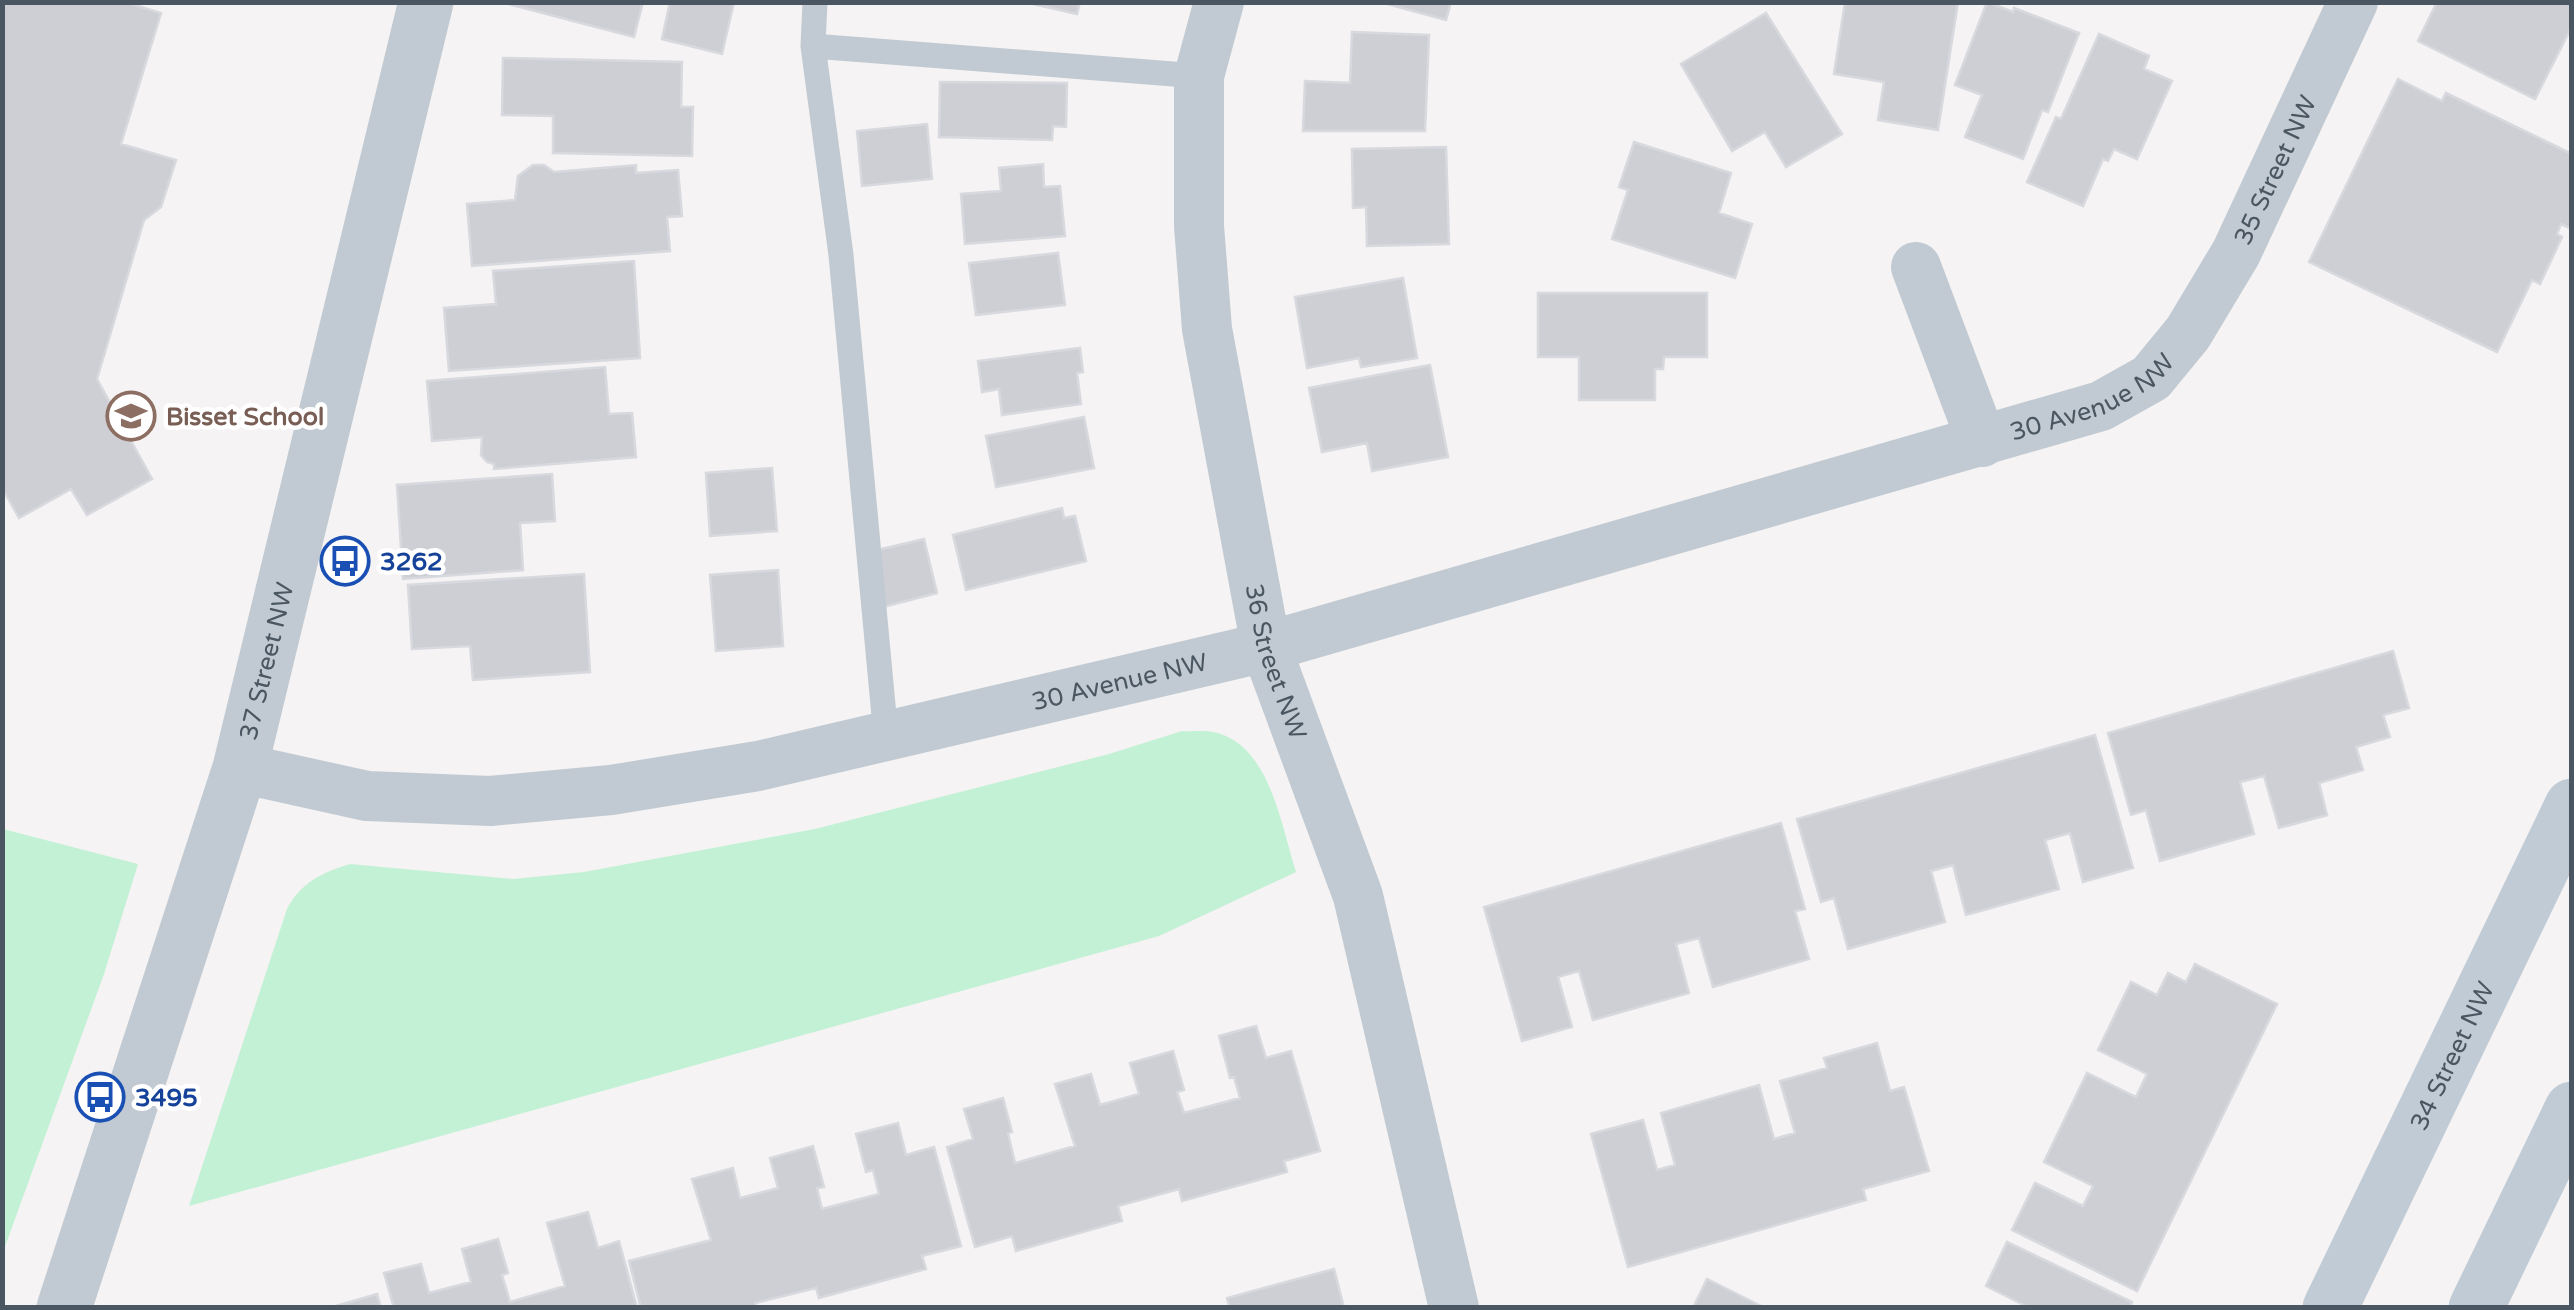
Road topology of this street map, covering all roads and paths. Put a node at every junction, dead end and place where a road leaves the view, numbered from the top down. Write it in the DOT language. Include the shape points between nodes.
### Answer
graph roads {
  1 [pos="426,2"];
  2 [pos="815,2"];
  3 [pos="1220,2"];
  4 [pos="2352,2"];
  5 [pos="813,46"];
  6 [pos="1199,76"];
  7 [pos="1916,267"];
  8 [pos="2188,333"];
  9 [pos="1982,442"];
  10 [pos="1266,647"];
  11 [pos="886,737"];
  12 [pos="240,768"];
  13 [pos="2572,806"];
  14 [pos="2572,1109"];
  15 [pos="64,1308"];
  16 [pos="1454,1308"];
  17 [pos="2330,1308"];
  18 [pos="2476,1308"];
  1 -- 12 [label="street, 37 Street NW"];
  2 -- 5 [label="lane"];
  3 -- 6 [label="street, 36 Street NW"];
  4 -- 8 [label="street, 35 Street NW" via="2236,253"];
  5 -- 6 [label="lane"];
  5 -- 11 [label="lane" via="841,255"];
  6 -- 10 [label="street, 36 Street NW" via="1207,329"];
  7 -- 9 [label="street, 30 Avenue NW"];
  8 -- 9 [label="street, 30 Avenue NW" via="2152,378 2116,400"];
  9 -- 10 [label="street, 30 Avenue NW"];
  10 -- 11 [label="street, 30 Avenue NW"];
  10 -- 16 [label="street, 36 Street NW" via="1358,896"];
  11 -- 12 [label="street, 30 Avenue NW" via="611,790 490,801 367,796"];
  12 -- 15 [label="street, 37 Street NW"];
  13 -- 17 [label="main road, 34 Street NW"];
  14 -- 18 [label="main road"];
}
